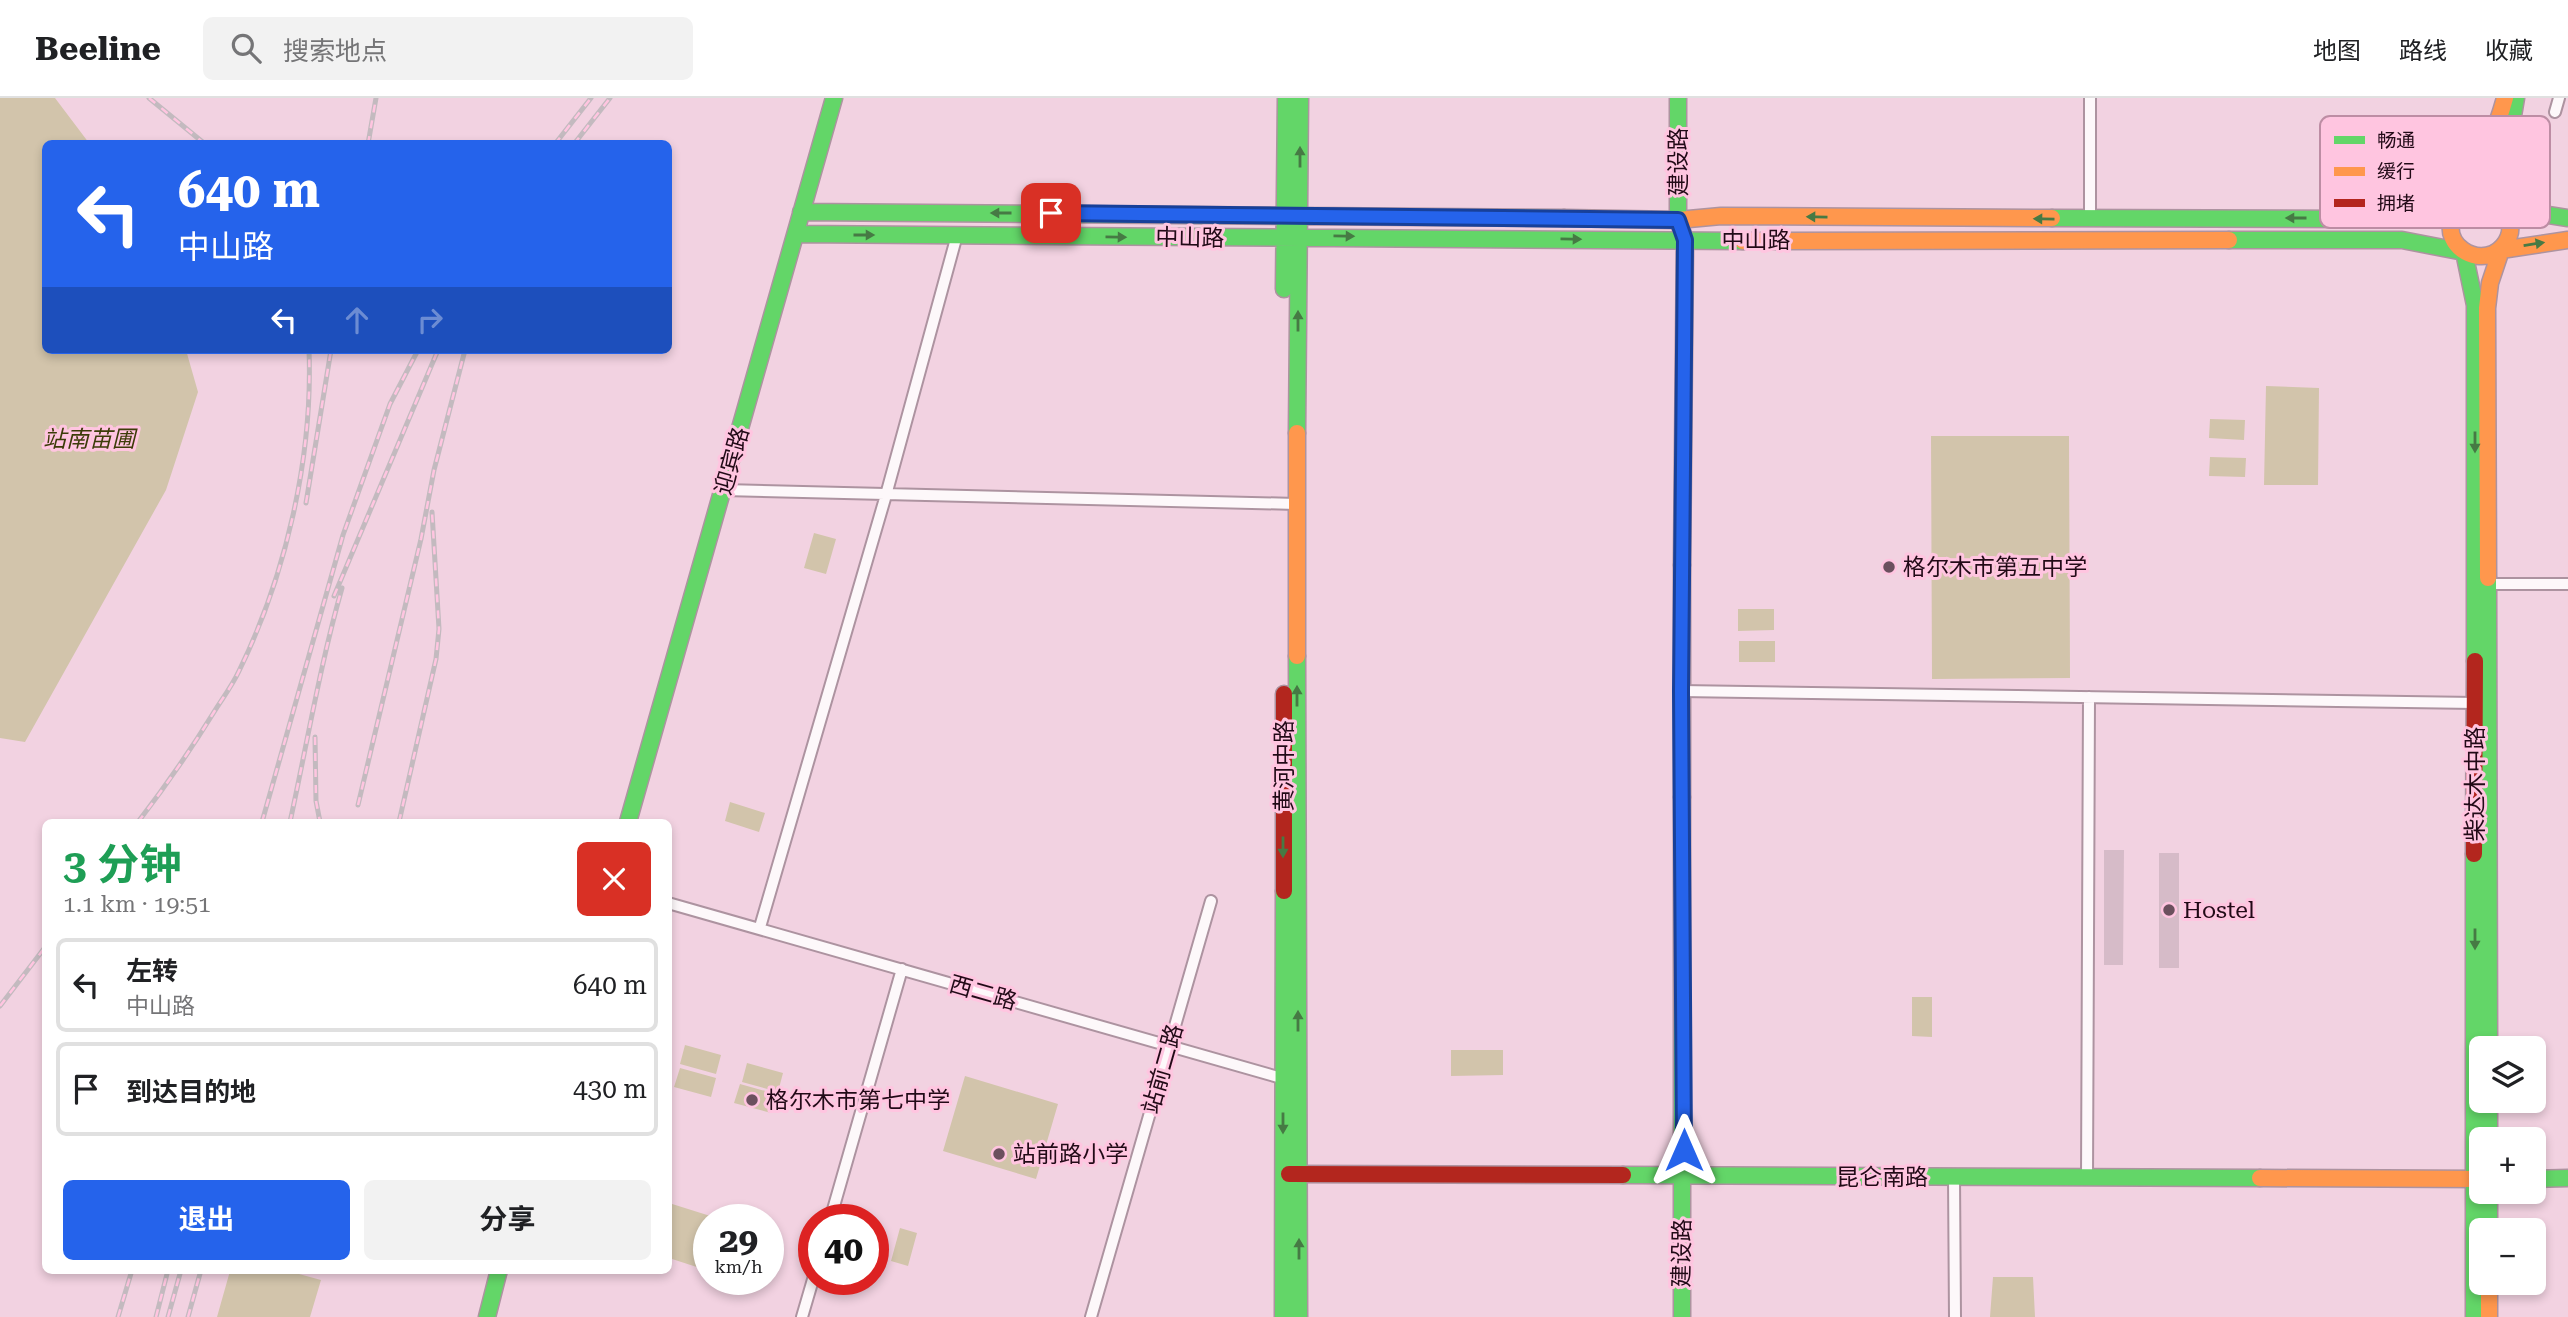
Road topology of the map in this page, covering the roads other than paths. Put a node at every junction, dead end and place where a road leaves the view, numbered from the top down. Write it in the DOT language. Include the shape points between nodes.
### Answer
graph roads {
  1 [pos="834,98"];
  2 [pos="1286,98"];
  3 [pos="1300,98"];
  4 [pos="1678,98"];
  5 [pos="2090,98"];
  6 [pos="2505,98"];
  7 [pos="2516,98"];
  8 [pos="2559,98"];
  9 [pos="2555,112"];
  10 [pos="2499,116"];
  11 [pos="2513,116"];
  12 [pos="802,212"];
  13 [pos="2550,215"];
  14 [pos="1292,216"];
  15 [pos="2568,218"];
  16 [pos="2320,219"];
  17 [pos="1678,220"];
  18 [pos="2090,220"];
  19 [pos="2451,228"];
  20 [pos="2511,228"];
  21 [pos="796,234"];
  22 [pos="957,235"];
  23 [pos="1291,239"];
  24 [pos="1685,240"];
  25 [pos="2568,240"];
  26 [pos="2501,250"];
  27 [pos="2464,252"];
  28 [pos="724,489"];
  29 [pos="886,495"];
  30 [pos="1290,504"];
  31 [pos="2487,584"];
  32 [pos="2568,584"];
  33 [pos="1681,691"];
  34 [pos="2089,697"];
  35 [pos="2475,703"];
  36 [pos="629,819"];
  37 [pos="1211,901"];
  38 [pos="672,904"];
  39 [pos="760,927"];
  40 [pos="902,969"];
  41 [pos="2488,1036"];
  42 [pos="1169,1048"];
  43 [pos="1291,1079"];
  44 [pos="2478,1127"];
  45 [pos="1291,1174"];
  46 [pos="1684,1177"];
  47 [pos="1954,1177"];
  48 [pos="2087,1178"];
  49 [pos="2469,1178"];
  50 [pos="2568,1178"];
  51 [pos="2546,1179"];
  52 [pos="835,1204"];
  53 [pos="2477,1204"];
  54 [pos="498,1274"];
  55 [pos="808,1295"];
  56 [pos="2489,1295"];
  57 [pos="487,1317"];
  58 [pos="802,1317"];
  59 [pos="1091,1317"];
  60 [pos="1283,1317"];
  61 [pos="1298,1317"];
  62 [pos="1682,1317"];
  63 [pos="1955,1317"];
  64 [pos="2474,1317"];
  65 [pos="2489,1317"];
  1 -- 12 [label="main road, 迎宾路"];
  2 -- 14 [label="main road"];
  14 -- 3 [label="main road, one-way"];
  4 -- 17 [label="main road, 建设路"];
  5 -- 18 [label="street"];
  6 -- 10 [label="main road"];
  7 -- 11 [label="main road"];
  8 -- 9 [label="street"];
  14 -- 12 [label="main road, 中山路, one-way"];
  12 -- 21 [label="main road, 迎宾路"];
  13 -- 15 [label="main road"];
  14 -- 17 [label="main road, 中山路"];
  14 -- 23 [label="main road, 黄河中路"];
  16 -- 18 [label="main road, 中山路, one-way"];
  18 -- 17 [label="main road, 中山路, one-way" via="1721,216"];
  17 -- 24 [label="main road, 建设路"];
  19 -- 27 [label="main road"];
  20 -- 26 [label="main road"];
  21 -- 22 [label="main road, 中山路, one-way"];
  21 -- 28 [label="main road, 迎宾路"];
  22 -- 23 [label="main road, 中山路, one-way"];
  22 -- 29 [label="street"];
  23 -- 24 [label="main road, 中山路, one-way"];
  23 -- 30 [label="main road, 黄河中路"];
  24 -- 27 [label="main road, 中山路" via="2402,240"];
  24 -- 33 [label="main road, 建设路"];
  26 -- 25 [label="main road, one-way"];
  26 -- 27 [label="main road" via="2481,257"];
  26 -- 31 [label="main road, 柴达木中路" via="2487,308"];
  27 -- 35 [label="main road, 柴达木中路, one-way" via="2475,305"];
  28 -- 29 [label="street"];
  28 -- 36 [label="main road, 迎宾路"];
  29 -- 30 [label="street"];
  29 -- 39 [label="street"];
  30 -- 43 [label="main road, 黄河中路"];
  31 -- 32 [label="street"];
  31 -- 41 [label="main road, 柴达木中路"];
  33 -- 34 [label="street"];
  33 -- 46 [label="main road, 建设路"];
  34 -- 35 [label="street"];
  34 -- 48 [label="street"];
  35 -- 44 [label="main road, 柴达木中路, one-way"];
  37 -- 42 [label="street, 站前二路"];
  38 -- 39 [label="street, 西二路"];
  39 -- 40 [label="street, 西二路"];
  40 -- 42 [label="street, 西二路"];
  40 -- 52 [label="street"];
  42 -- 43 [label="street, 西二路"];
  42 -- 59 [label="street, 站前二路"];
  43 -- 45 [label="main road, 黄河中路"];
  45 -- 46 [label="main road, 昆仑南路"];
  45 -- 60 [label="main road, 黄河中路"];
  61 -- 45 [label="main road, 黄河中路, one-way"];
  46 -- 47 [label="main road, 昆仑南路"];
  46 -- 62 [label="main road, 建设路"];
  47 -- 48 [label="main road, 昆仑南路"];
  47 -- 63 [label="street"];
  48 -- 49 [label="main road, 昆仑南路"];
  50 -- 51 [label="main road"];
  53 -- 64 [label="main road, 柴达木中路"];
  54 -- 57 [label="main road"];
  55 -- 58 [label="street"];
  56 -- 65 [label="main road"];
}
